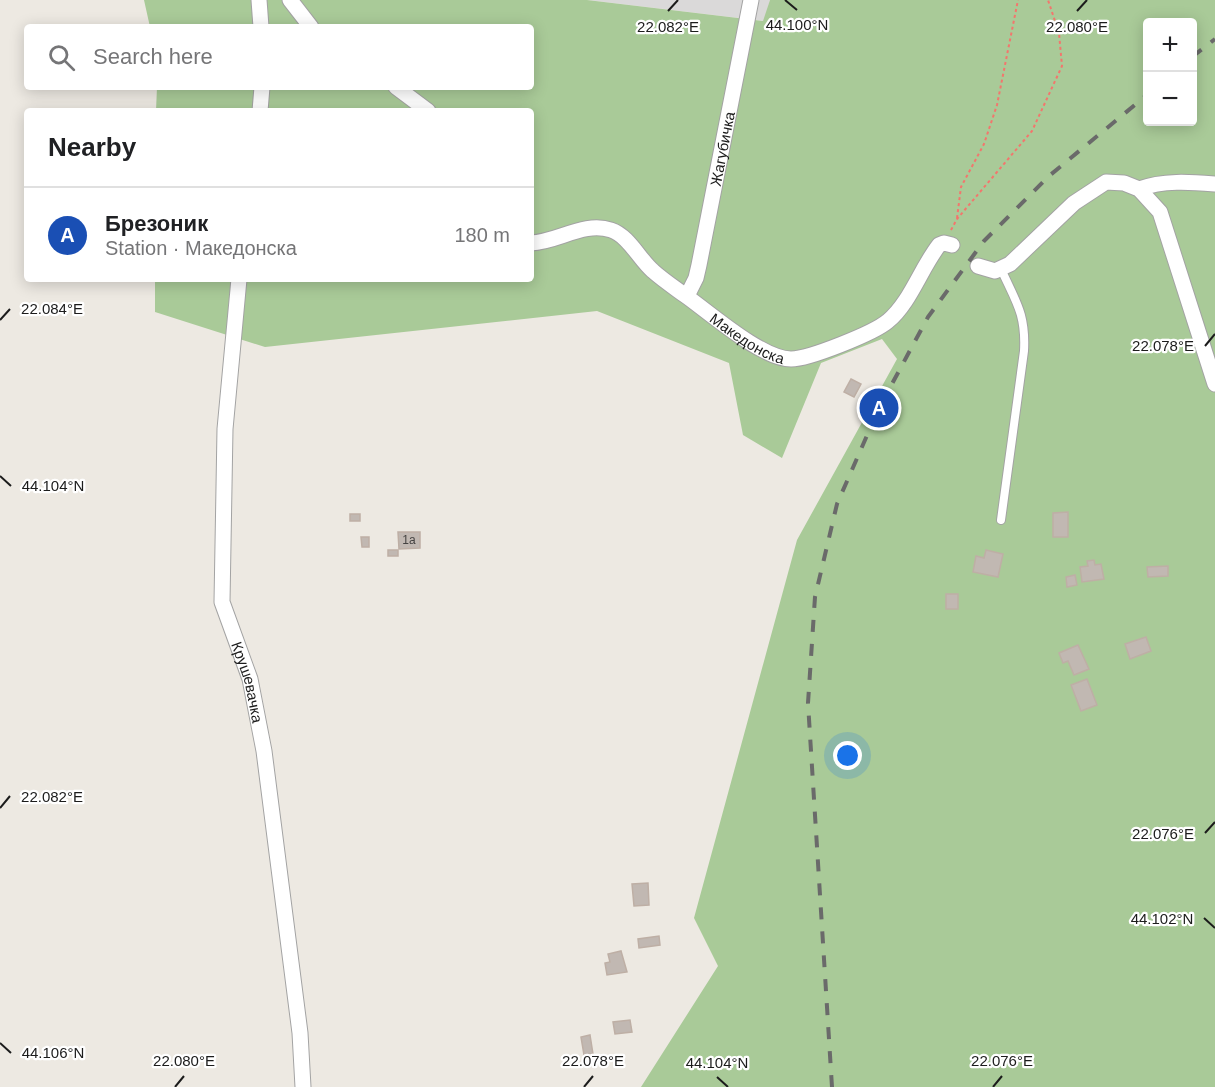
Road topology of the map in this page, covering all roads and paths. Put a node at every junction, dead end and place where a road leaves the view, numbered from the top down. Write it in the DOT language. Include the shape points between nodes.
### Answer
graph roads {
  1 [pos="259,0"];
  2 [pos="290,0"];
  3 [pos="751,0"];
  4 [pos="1018,0"];
  5 [pos="1048,0"];
  6 [pos="261,24"];
  7 [pos="309,24"];
  8 [pos="262,90"];
  9 [pos="400,90"];
  10 [pos="260,108"];
  11 [pos="424,108"];
  12 [pos="1215,184"];
  13 [pos="1139,189"];
  14 [pos="957,219"];
  15 [pos="534,242"];
  16 [pos="948,244"];
  17 [pos="978,266"];
  18 [pos="1001,269"];
  19 [pos="239,282"];
  20 [pos="687,296"];
  21 [pos="1215,384"];
  22 [pos="1001,520"];
  23 [pos="303,1087"];
  1 -- 6 [label="street"];
  2 -- 7 [label="street"];
  3 -- 20 [label="street, Жагубичка" via="699,265"];
  4 -- 14 [label="path" via="997,105 984,144 961,187"];
  5 -- 14 [label="path" via="1059,33 1062,66 1032,131"];
  8 -- 10 [label="street"];
  9 -- 11 [label="street"];
  12 -- 13 [label="street" via="1187,182"];
  13 -- 18 [label="street" via="1106,182 1074,203"];
  13 -- 21 [label="street" via="1160,212"];
  14 -- 16 [label="path"];
  15 -- 20 [label="street, Македонска" via="582,229 610,230 621,236 653,272"];
  16 -- 20 [label="street, Македонска" via="939,245 931,254 900,309 888,322 861,338 791,359 770,354"];
  17 -- 18 [label="street"];
  18 -- 22 [label="lane" via="1023,316 1025,330"];
  19 -- 23 [label="street, Крушевачка" via="225,429 222,603 250,679 264,751 300,1033"];
}
